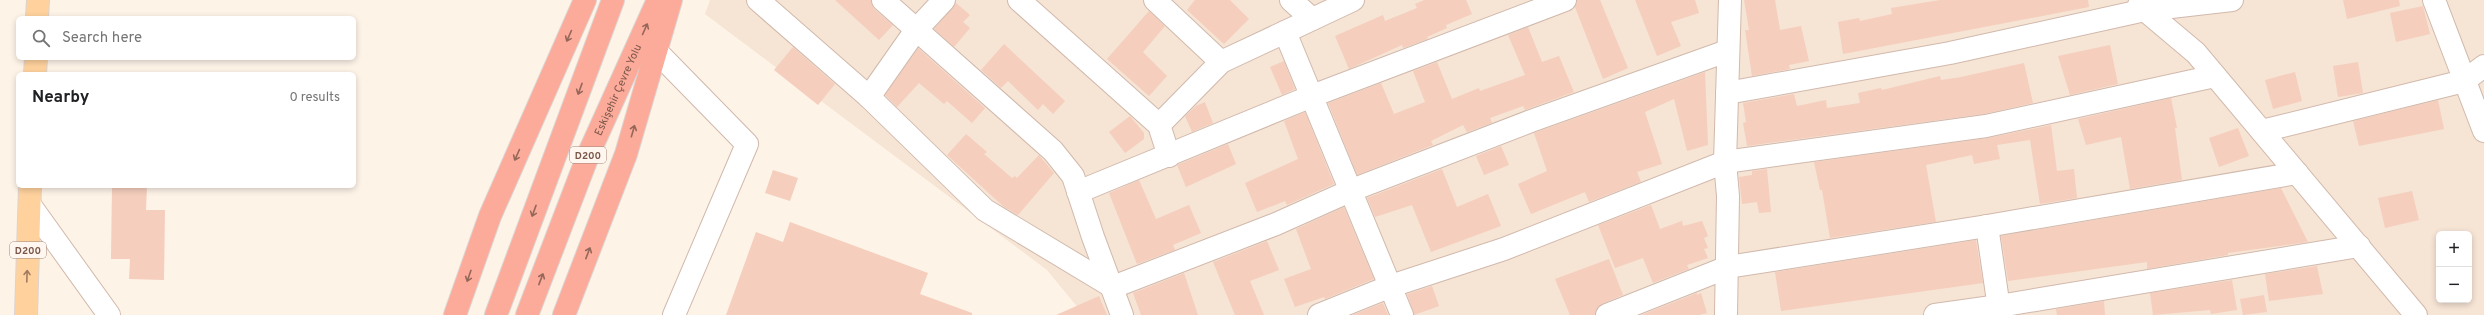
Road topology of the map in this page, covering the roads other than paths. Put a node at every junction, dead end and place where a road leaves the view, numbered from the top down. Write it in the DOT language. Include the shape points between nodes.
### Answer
graph roads {
  1 [pos="38,0"];
  2 [pos="585,0"];
  3 [pos="613,0"];
  4 [pos="658,0"];
  5 [pos="671,0"];
  6 [pos="758,0"];
  7 [pos="883,0"];
  8 [pos="944,0"];
  9 [pos="1019,0"];
  10 [pos="1155,0"];
  11 [pos="1291,0"];
  12 [pos="1353,0"];
  13 [pos="1565,0"];
  14 [pos="1730,0"];
  15 [pos="2232,0"];
  16 [pos="2434,0"];
  17 [pos="2139,5"];
  18 [pos="37,16"];
  19 [pos="1312,19"];
  20 [pos="916,30"];
  21 [pos="1285,32"];
  22 [pos="656,51"];
  23 [pos="1728,51"];
  24 [pos="36,60"];
  25 [pos="1221,62"];
  26 [pos="2484,66"];
  27 [pos="35,72"];
  28 [pos="2215,76"];
  29 [pos="2464,81"];
  30 [pos="1728,93"];
  31 [pos="1312,96"];
  32 [pos="869,97"];
  33 [pos="1159,126"];
  34 [pos="2262,131"];
  35 [pos="2484,131"];
  36 [pos="1169,156"];
  37 [pos="1725,162"];
  38 [pos="2297,173"];
  39 [pos="1352,190"];
  40 [pos="1078,192"];
  41 [pos="30,196"];
  42 [pos="1987,226"];
  43 [pos="2359,246"];
  44 [pos="1728,267"];
  45 [pos="1392,286"];
  46 [pos="1113,287"];
  47 [pos="1999,311"];
  48 [pos="26,315"];
  49 [pos="109,315"];
  50 [pos="456,315"];
  51 [pos="496,315"];
  52 [pos="527,315"];
  53 [pos="564,315"];
  54 [pos="674,315"];
  55 [pos="1122,315"];
  56 [pos="1319,315"];
  57 [pos="1402,315"];
  58 [pos="1607,315"];
  59 [pos="1726,315"];
  60 [pos="1935,315"];
  61 [pos="2416,315"];
  1 -- 18 [label="main road"];
  2 -- 50 [label="highway, one-way" via="490,216"];
  3 -- 51 [label="highway, D200, one-way"];
  52 -- 4 [label="highway, Eskişehir Çevre Yolu / D200, one-way" via="589,153"];
  5 -- 22 [label="highway"];
  6 -- 32 [label="street"];
  7 -- 20 [label="street"];
  8 -- 20 [label="street"];
  9 -- 33 [label="street"];
  10 -- 25 [label="street"];
  11 -- 19 [label="street"];
  12 -- 19 [label="street"];
  13 -- 31 [label="street"];
  14 -- 23 [label="street"];
  15 -- 17 [label="street"];
  16 -- 29 [label="street"];
  17 -- 28 [label="street" via="2196,53"];
  17 -- 30 [label="street" via="1950,53"];
  19 -- 21 [label="street"];
  20 -- 32 [label="street"];
  20 -- 40 [label="street" via="1053,151 1073,176"];
  21 -- 25 [label="street"];
  21 -- 31 [label="street"];
  53 -- 22 [label="highway, one-way" via="626,154"];
  22 -- 54 [label="street" via="747,144"];
  23 -- 30 [label="street"];
  23 -- 39 [label="street" via="1538,119"];
  24 -- 27 [label="main road"];
  25 -- 33 [label="street"];
  26 -- 29 [label="street"];
  28 -- 34 [label="street"];
  28 -- 37 [label="street" via="1986,126"];
  29 -- 34 [label="street"];
  29 -- 35 [label="street"];
  30 -- 37 [label="street"];
  31 -- 36 [label="street"];
  31 -- 39 [label="street"];
  32 -- 46 [label="street" via="985,210"];
  33 -- 36 [label="street"];
  34 -- 38 [label="street"];
  36 -- 40 [label="street"];
  37 -- 44 [label="street" via="1728,196"];
  37 -- 45 [label="street" via="1504,249"];
  38 -- 42 [label="street"];
  38 -- 43 [label="street"];
  39 -- 45 [label="street"];
  39 -- 46 [label="street" via="1276,224"];
  40 -- 46 [label="street"];
  48 -- 41 [label="main road, D200, one-way"];
  41 -- 49 [label="street"];
  42 -- 44 [label="street"];
  42 -- 47 [label="street"];
  43 -- 47 [label="street"];
  43 -- 61 [label="street"];
  44 -- 58 [label="street"];
  44 -- 59 [label="street"];
  45 -- 56 [label="street"];
  45 -- 57 [label="street"];
  46 -- 55 [label="street"];
  47 -- 60 [label="street"];
}
